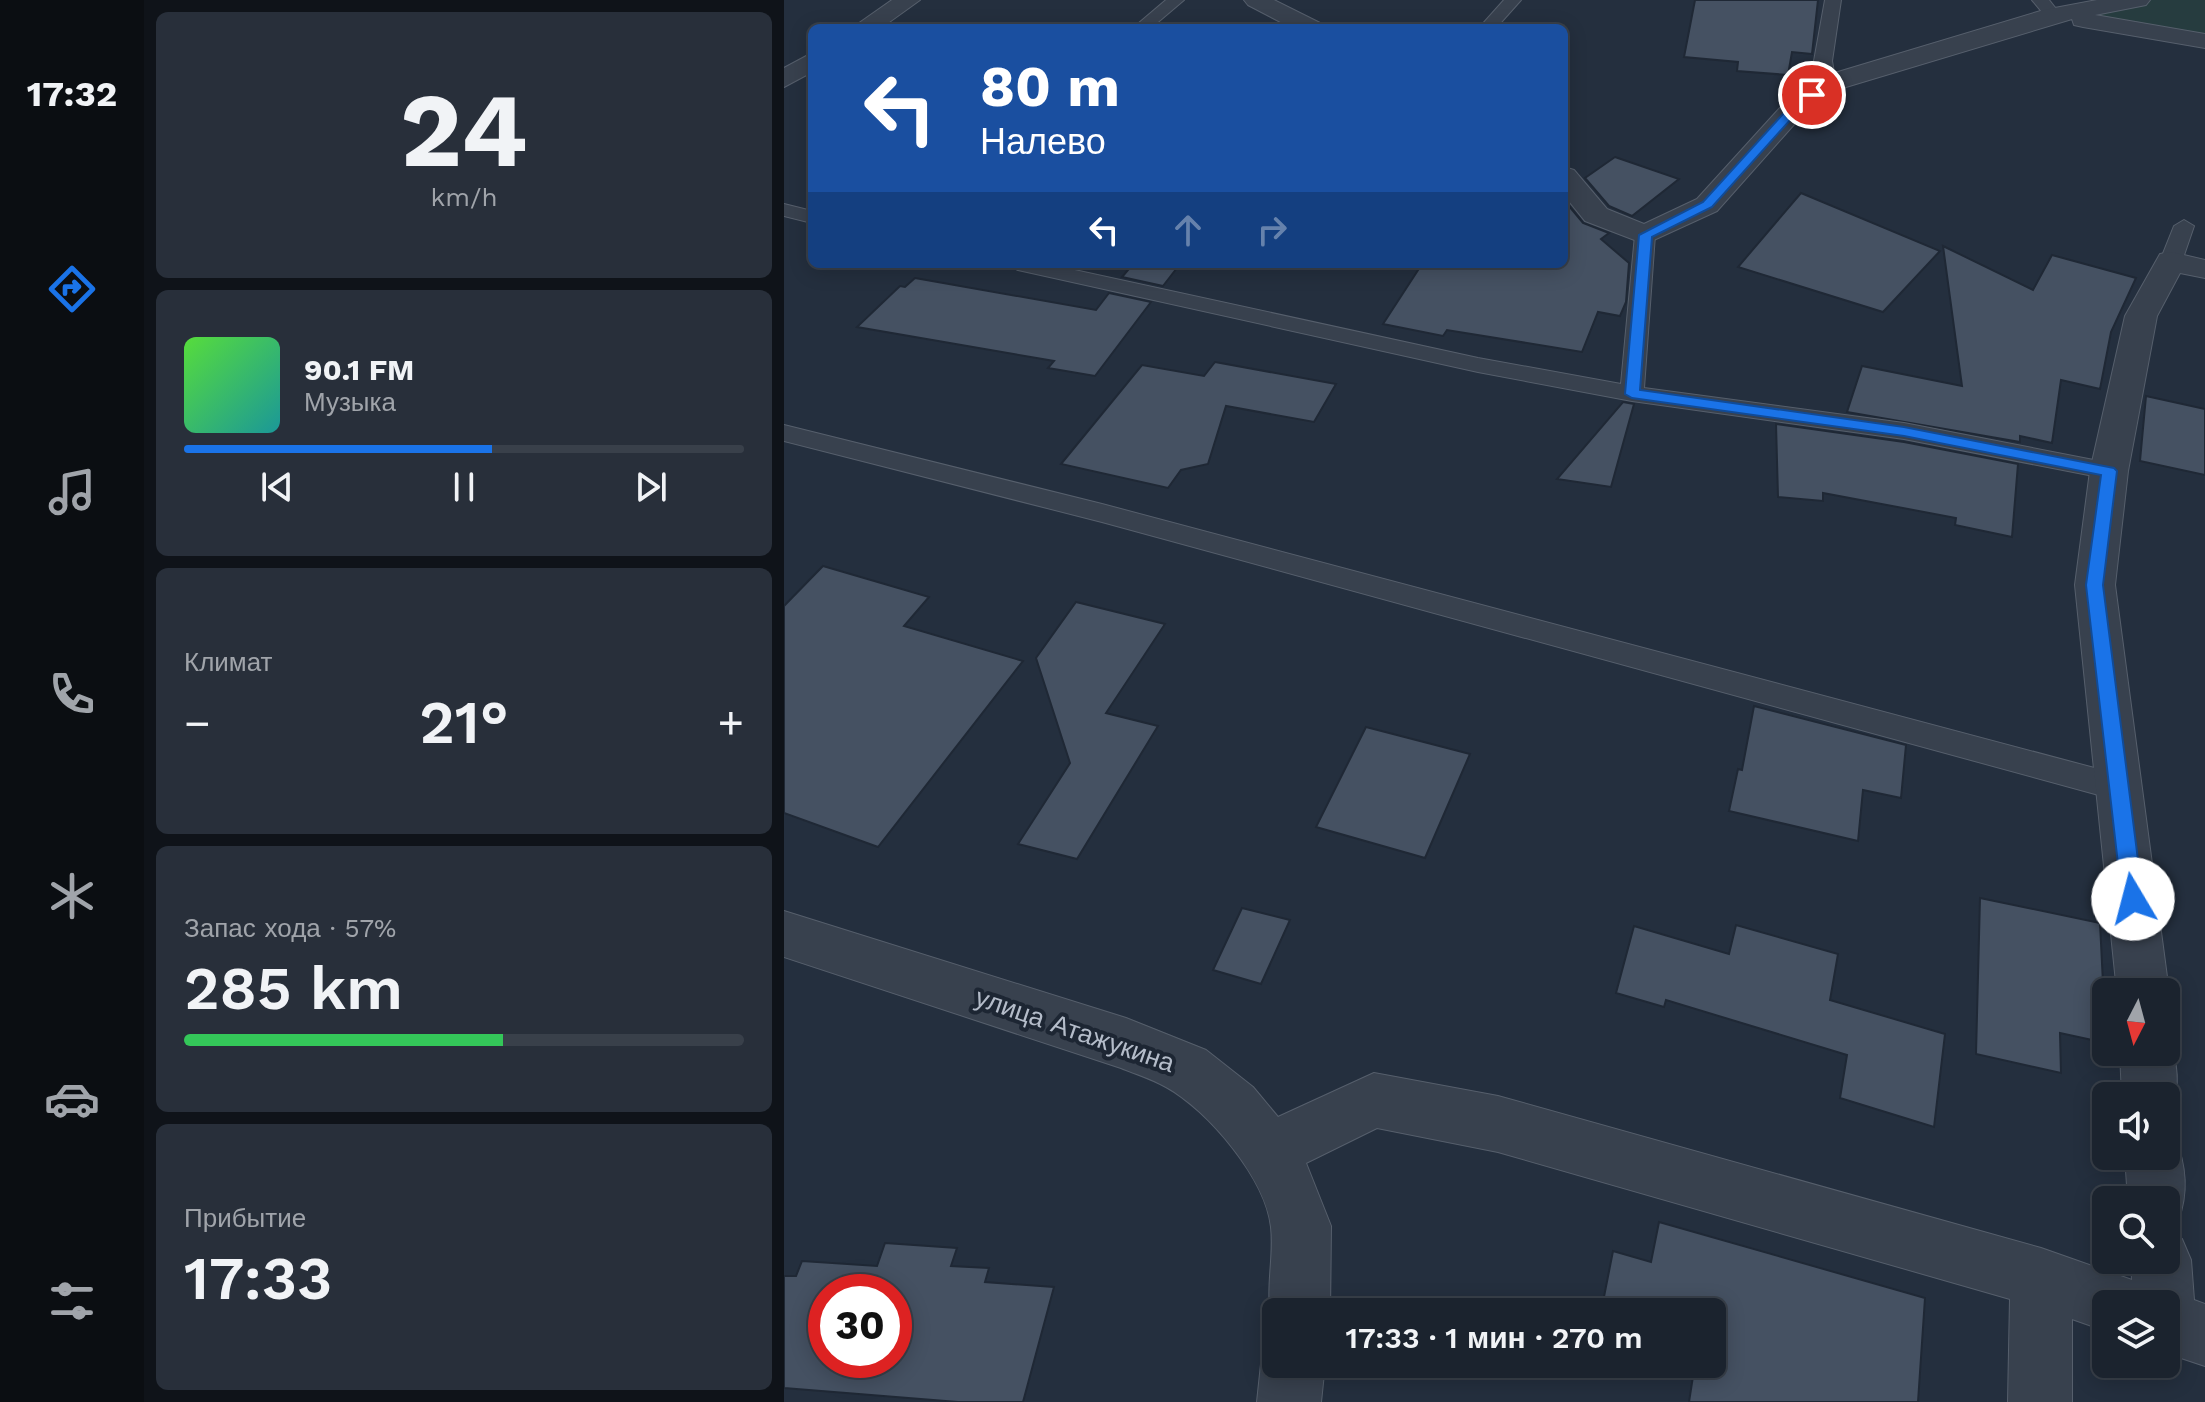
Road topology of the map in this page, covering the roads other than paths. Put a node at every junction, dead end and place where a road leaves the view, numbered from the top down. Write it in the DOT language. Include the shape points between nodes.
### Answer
graph roads {
  1 [pos="908,0"];
  2 [pos="1176,0"];
  3 [pos="1256,0"];
  4 [pos="1513,0"];
  5 [pos="1833,0"];
  6 [pos="2138,0"];
  7 [pos="2047,8"];
  8 [pos="870,24"];
  9 [pos="1146,24"];
  10 [pos="1303,24"];
  11 [pos="1491,24"];
  12 [pos="2205,41"];
  13 [pos="808,64"];
  14 [pos="784,79"];
  15 [pos="1827,84"];
  16 [pos="1568,181"];
  17 [pos="784,210"];
  18 [pos="808,216"];
  19 [pos="1645,235"];
  20 [pos="2187,252"];
  21 [pos="1036,268"];
  22 [pos="1632,394"];
  23 [pos="784,433"];
  24 [pos="2109,471"];
  25 [pos="2117,787"];
  26 [pos="784,934"];
  27 [pos="2141,978"];
  28 [pos="1269,1151"];
  29 [pos="2041,1278"];
  30 [pos="2092,1296"];
  31 [pos="1299,1298"];
  32 [pos="2180,1327"];
  33 [pos="2205,1335"];
  34 [pos="1292,1378"];
  35 [pos="1289,1402"];
  36 [pos="2040,1402"];
  1 -- 8 [label="street"];
  2 -- 9 [label="lane"];
  3 -- 10 [label="street"];
  4 -- 11 [label="lane"];
  5 -- 15 [label="lane" via="1823,61"];
  6 -- 7 [label="street"];
  7 -- 12 [label="street"];
  7 -- 15 [label="street"];
  13 -- 14 [label="street"];
  15 -- 19 [label="street" via="1797,105 1707,205"];
  16 -- 19 [label="street" via="1596,215"];
  17 -- 18 [label="lane"];
  19 -- 22 [label="lane"];
  20 -- 24 [label="street" via="2141,316"];
  21 -- 22 [label="lane"];
  22 -- 24 [label="lane" via="1904,431"];
  23 -- 25 [label="lane" via="1102,513"];
  24 -- 25 [label="street" via="2095,585"];
  25 -- 27 [label="street"];
  26 -- 28 [label="street, улица Атажукина" via="1126,1044 1187,1069 1233,1106"];
  28 -- 29 [label="street" via="1374,1100 1498,1124"];
  28 -- 31 [label="street, улица Атажукина" via="1301,1226"];
  29 -- 30 [label="street"];
  29 -- 36 [label="street"];
  32 -- 33 [label="street"];
  34 -- 35 [label="street"];
}
